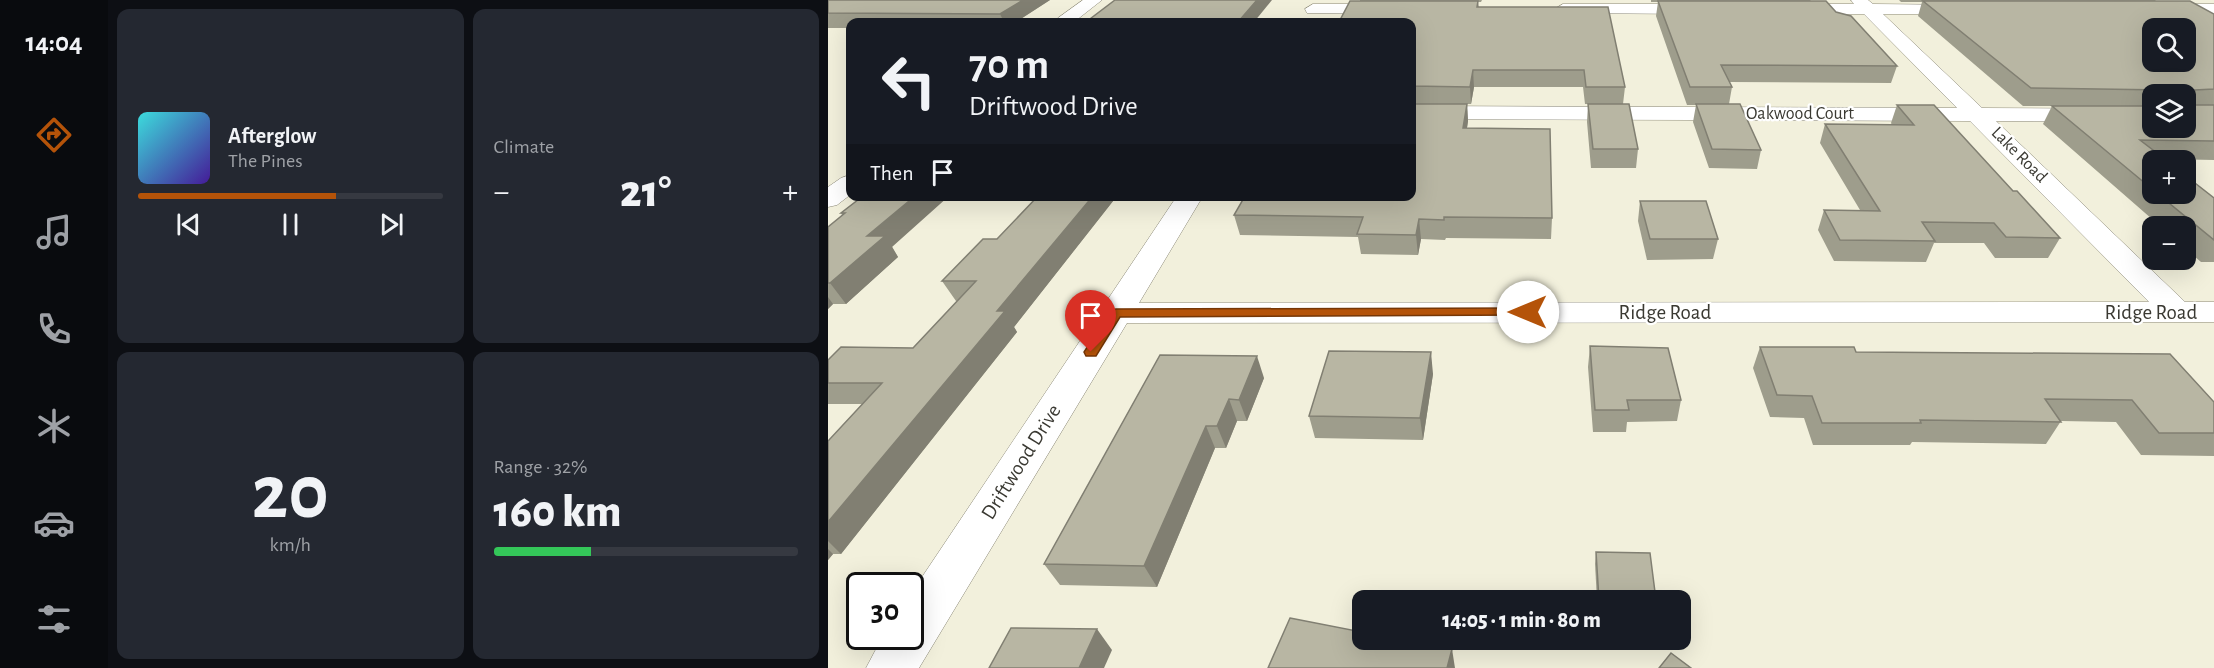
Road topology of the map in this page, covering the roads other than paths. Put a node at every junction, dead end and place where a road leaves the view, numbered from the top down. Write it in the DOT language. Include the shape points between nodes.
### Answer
graph roads {
  1 [pos="1094,0"];
  2 [pos="1864,5"];
  3 [pos="1407,9"];
  4 [pos="1549,9"];
  5 [pos="1714,9"];
  6 [pos="1774,9"];
  7 [pos="1988,9"];
  8 [pos="2142,9"];
  9 [pos="2214,9"];
  10 [pos="1312,10"];
  11 [pos="1069,18"];
  12 [pos="1416,113"];
  13 [pos="1977,115"];
  14 [pos="2142,115"];
  15 [pos="846,186"];
  16 [pos="828,200"];
  17 [pos="1187,201"];
  18 [pos="2177,312"];
  19 [pos="2214,312"];
  20 [pos="1116,313"];
  21 [pos="891,668"];
  1 -- 11 [label="street"];
  2 -- 6 [label="street"];
  2 -- 7 [label="street"];
  2 -- 13 [label="street, Lake Road"];
  3 -- 10 [label="street"];
  4 -- 5 [label="street"];
  8 -- 9 [label="street"];
  12 -- 13 [label="street, Oakwood Court"];
  13 -- 14 [label="street, Oakwood Court"];
  13 -- 18 [label="street, Lake Road"];
  15 -- 16 [label="street"];
  17 -- 20 [label="street, Driftwood Drive"];
  18 -- 19 [label="street, Ridge Road"];
  18 -- 20 [label="street, Ridge Road"];
  20 -- 21 [label="street, Driftwood Drive"];
}
